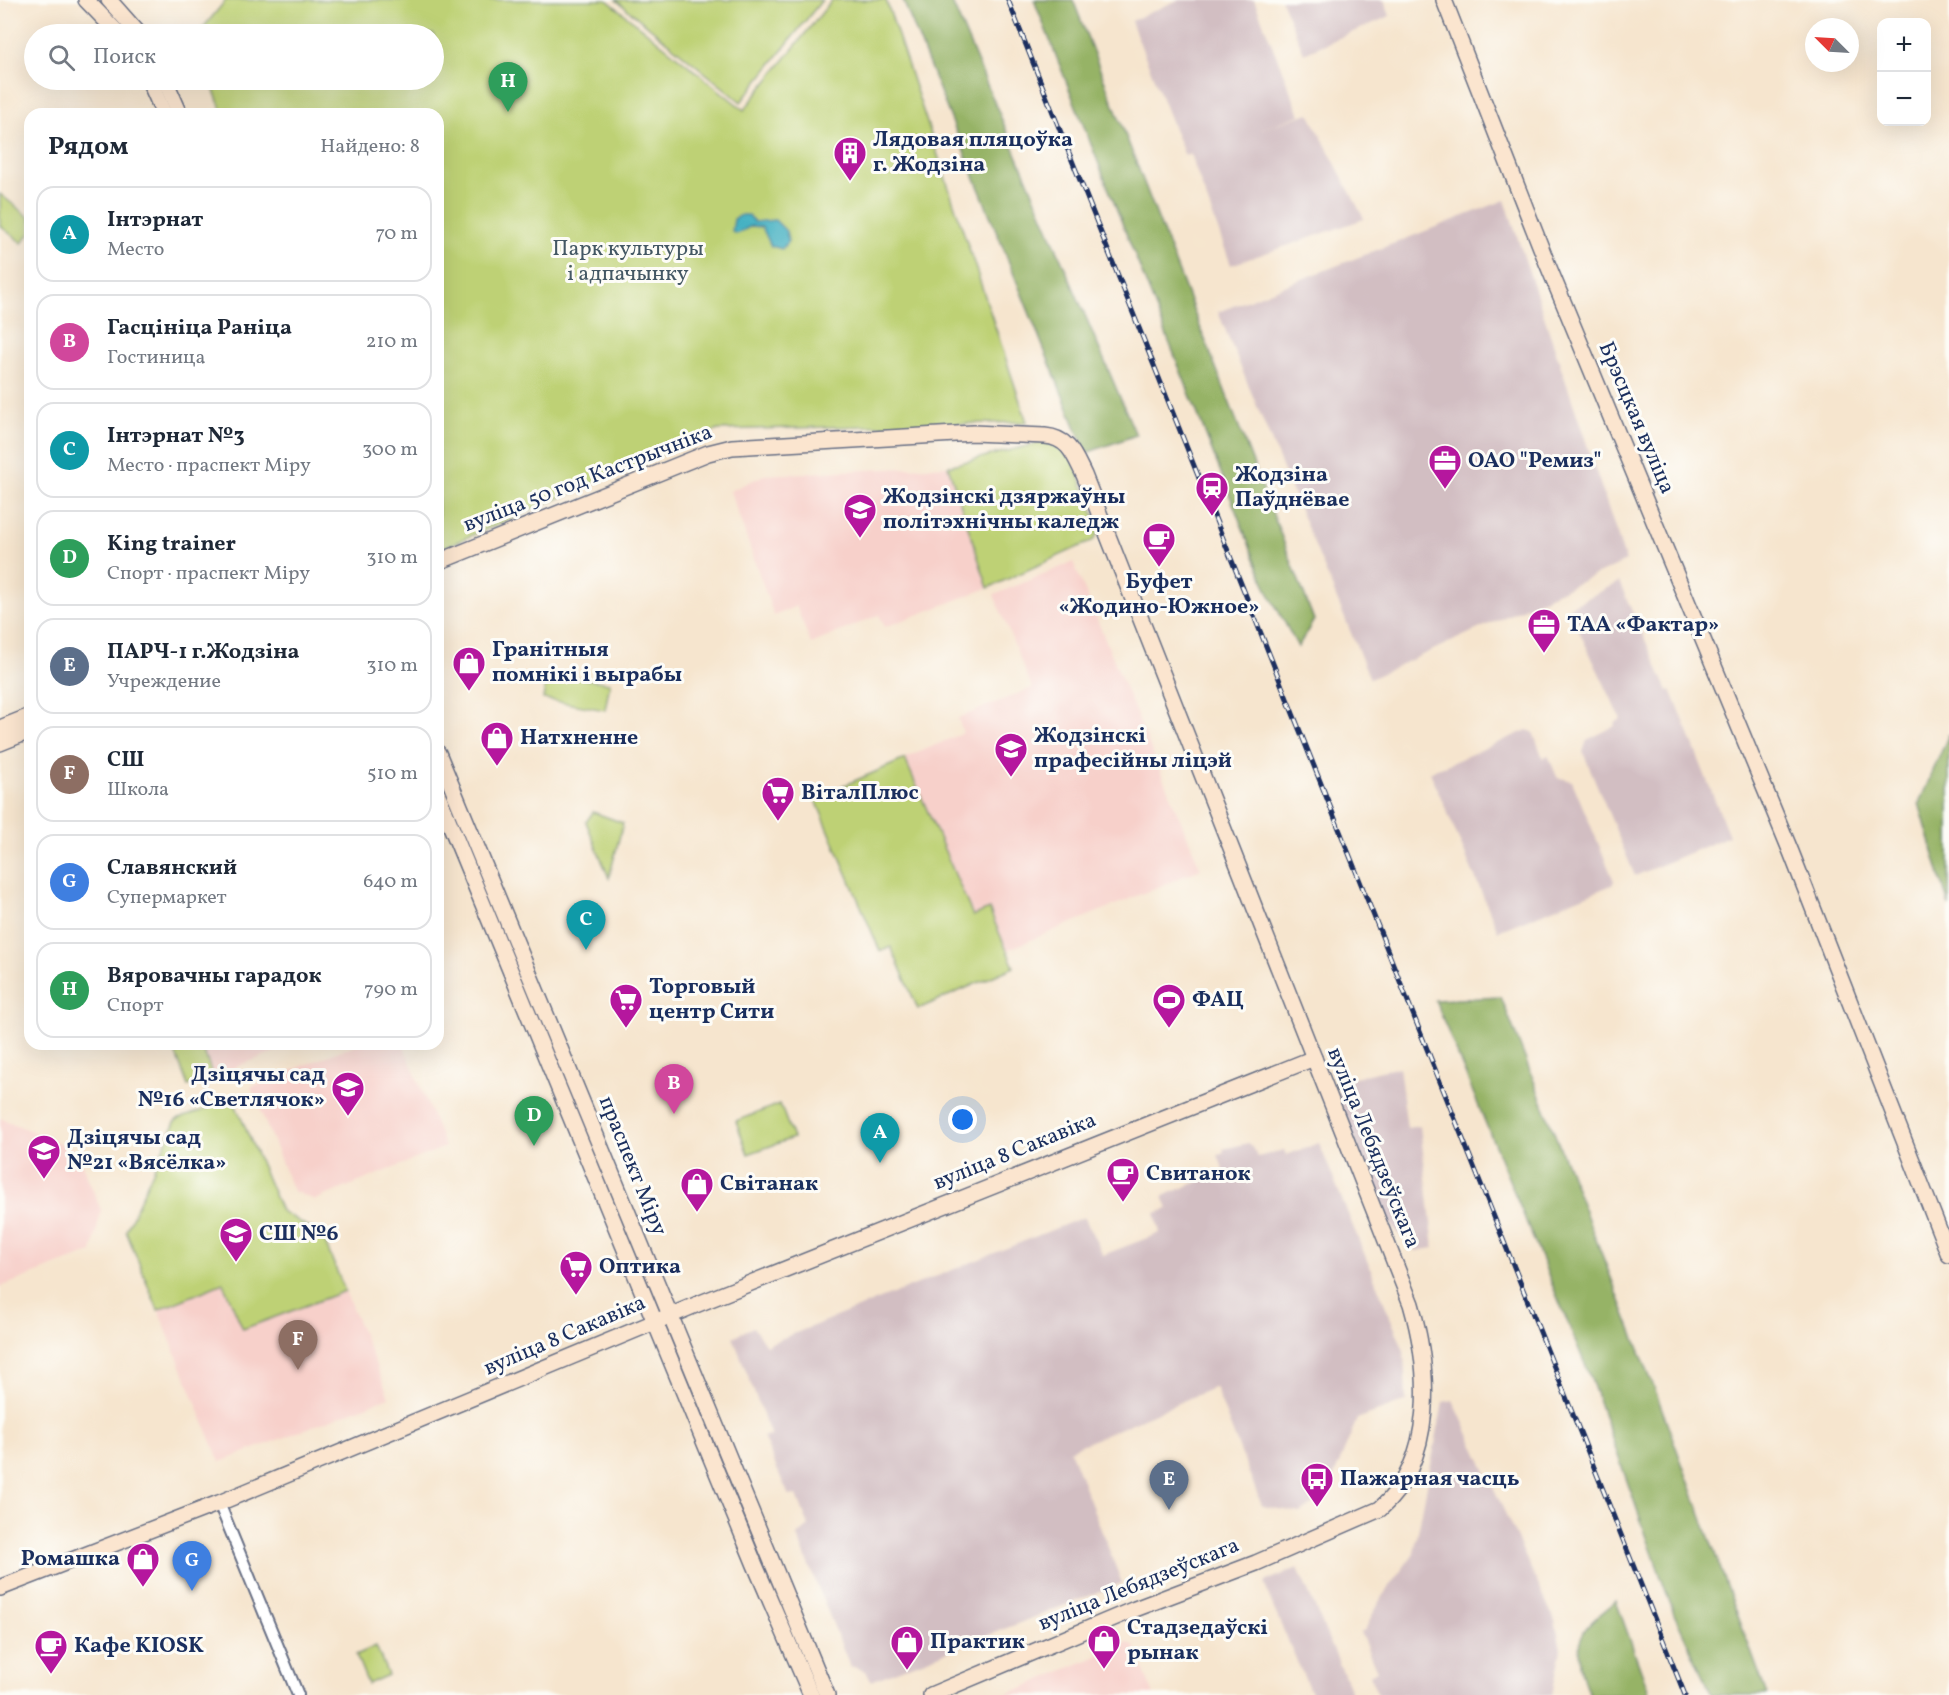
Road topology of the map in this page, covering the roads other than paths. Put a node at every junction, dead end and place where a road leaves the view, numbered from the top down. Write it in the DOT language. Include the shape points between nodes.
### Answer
graph roads {
  1 [pos="86,0"];
  2 [pos="109,0"];
  3 [pos="1444,0"];
  4 [pos="109,24"];
  5 [pos="130,24"];
  6 [pos="153,90"];
  7 [pos="169,90"];
  8 [pos="161,108"];
  9 [pos="177,108"];
  10 [pos="973,433"];
  11 [pos="444,560"];
  12 [pos="24,718"];
  13 [pos="0,728"];
  14 [pos="24,733"];
  15 [pos="0,743"];
  16 [pos="444,770"];
  17 [pos="444,807"];
  18 [pos="483,882"];
  19 [pos="1314,1058"];
  20 [pos="1949,1255"];
  21 [pos="662,1319"];
  22 [pos="219,1503"];
  23 [pos="752,1538"];
  24 [pos="0,1588"];
  25 [pos="298,1695"];
  26 [pos="811,1695"];
  27 [pos="827,1695"];
  28 [pos="931,1695"];
  1 -- 4 [label="main road"];
  2 -- 5 [label="main road"];
  3 -- 20 [label="main road, Брэсцкая вуліца" via="1547,263 1791,852"];
  6 -- 8 [label="main road"];
  7 -- 9 [label="main road"];
  10 -- 11 [label="main road, вуліца 50 год Кастрычніка" via="732,447 708,453"];
  10 -- 19 [label="main road, вуліца Лебядзеўскага" via="1057,437 1072,450"];
  12 -- 13 [label="main road"];
  14 -- 15 [label="main road"];
  16 -- 18 [label="main road, праспект Міру"];
  17 -- 18 [label="main road, праспект Міру"];
  18 -- 21 [label="main road, праспект Міру"];
  19 -- 21 [label="main road, вуліца 8 Сакавіка"];
  19 -- 28 [label="main road, вуліца Лебядзеўскага" via="1416,1323 1425,1411 1416,1454 1401,1487 1380,1509 1363,1517"];
  21 -- 22 [label="main road, вуліца 8 Сакавіка"];
  21 -- 23 [label="main road, праспект Міру"];
  22 -- 24 [label="main road, вуліца 8 Сакавіка"];
  22 -- 25 [label="street"];
  23 -- 26 [label="main road, праспект Міру"];
  23 -- 27 [label="main road, праспект Міру"];
}
